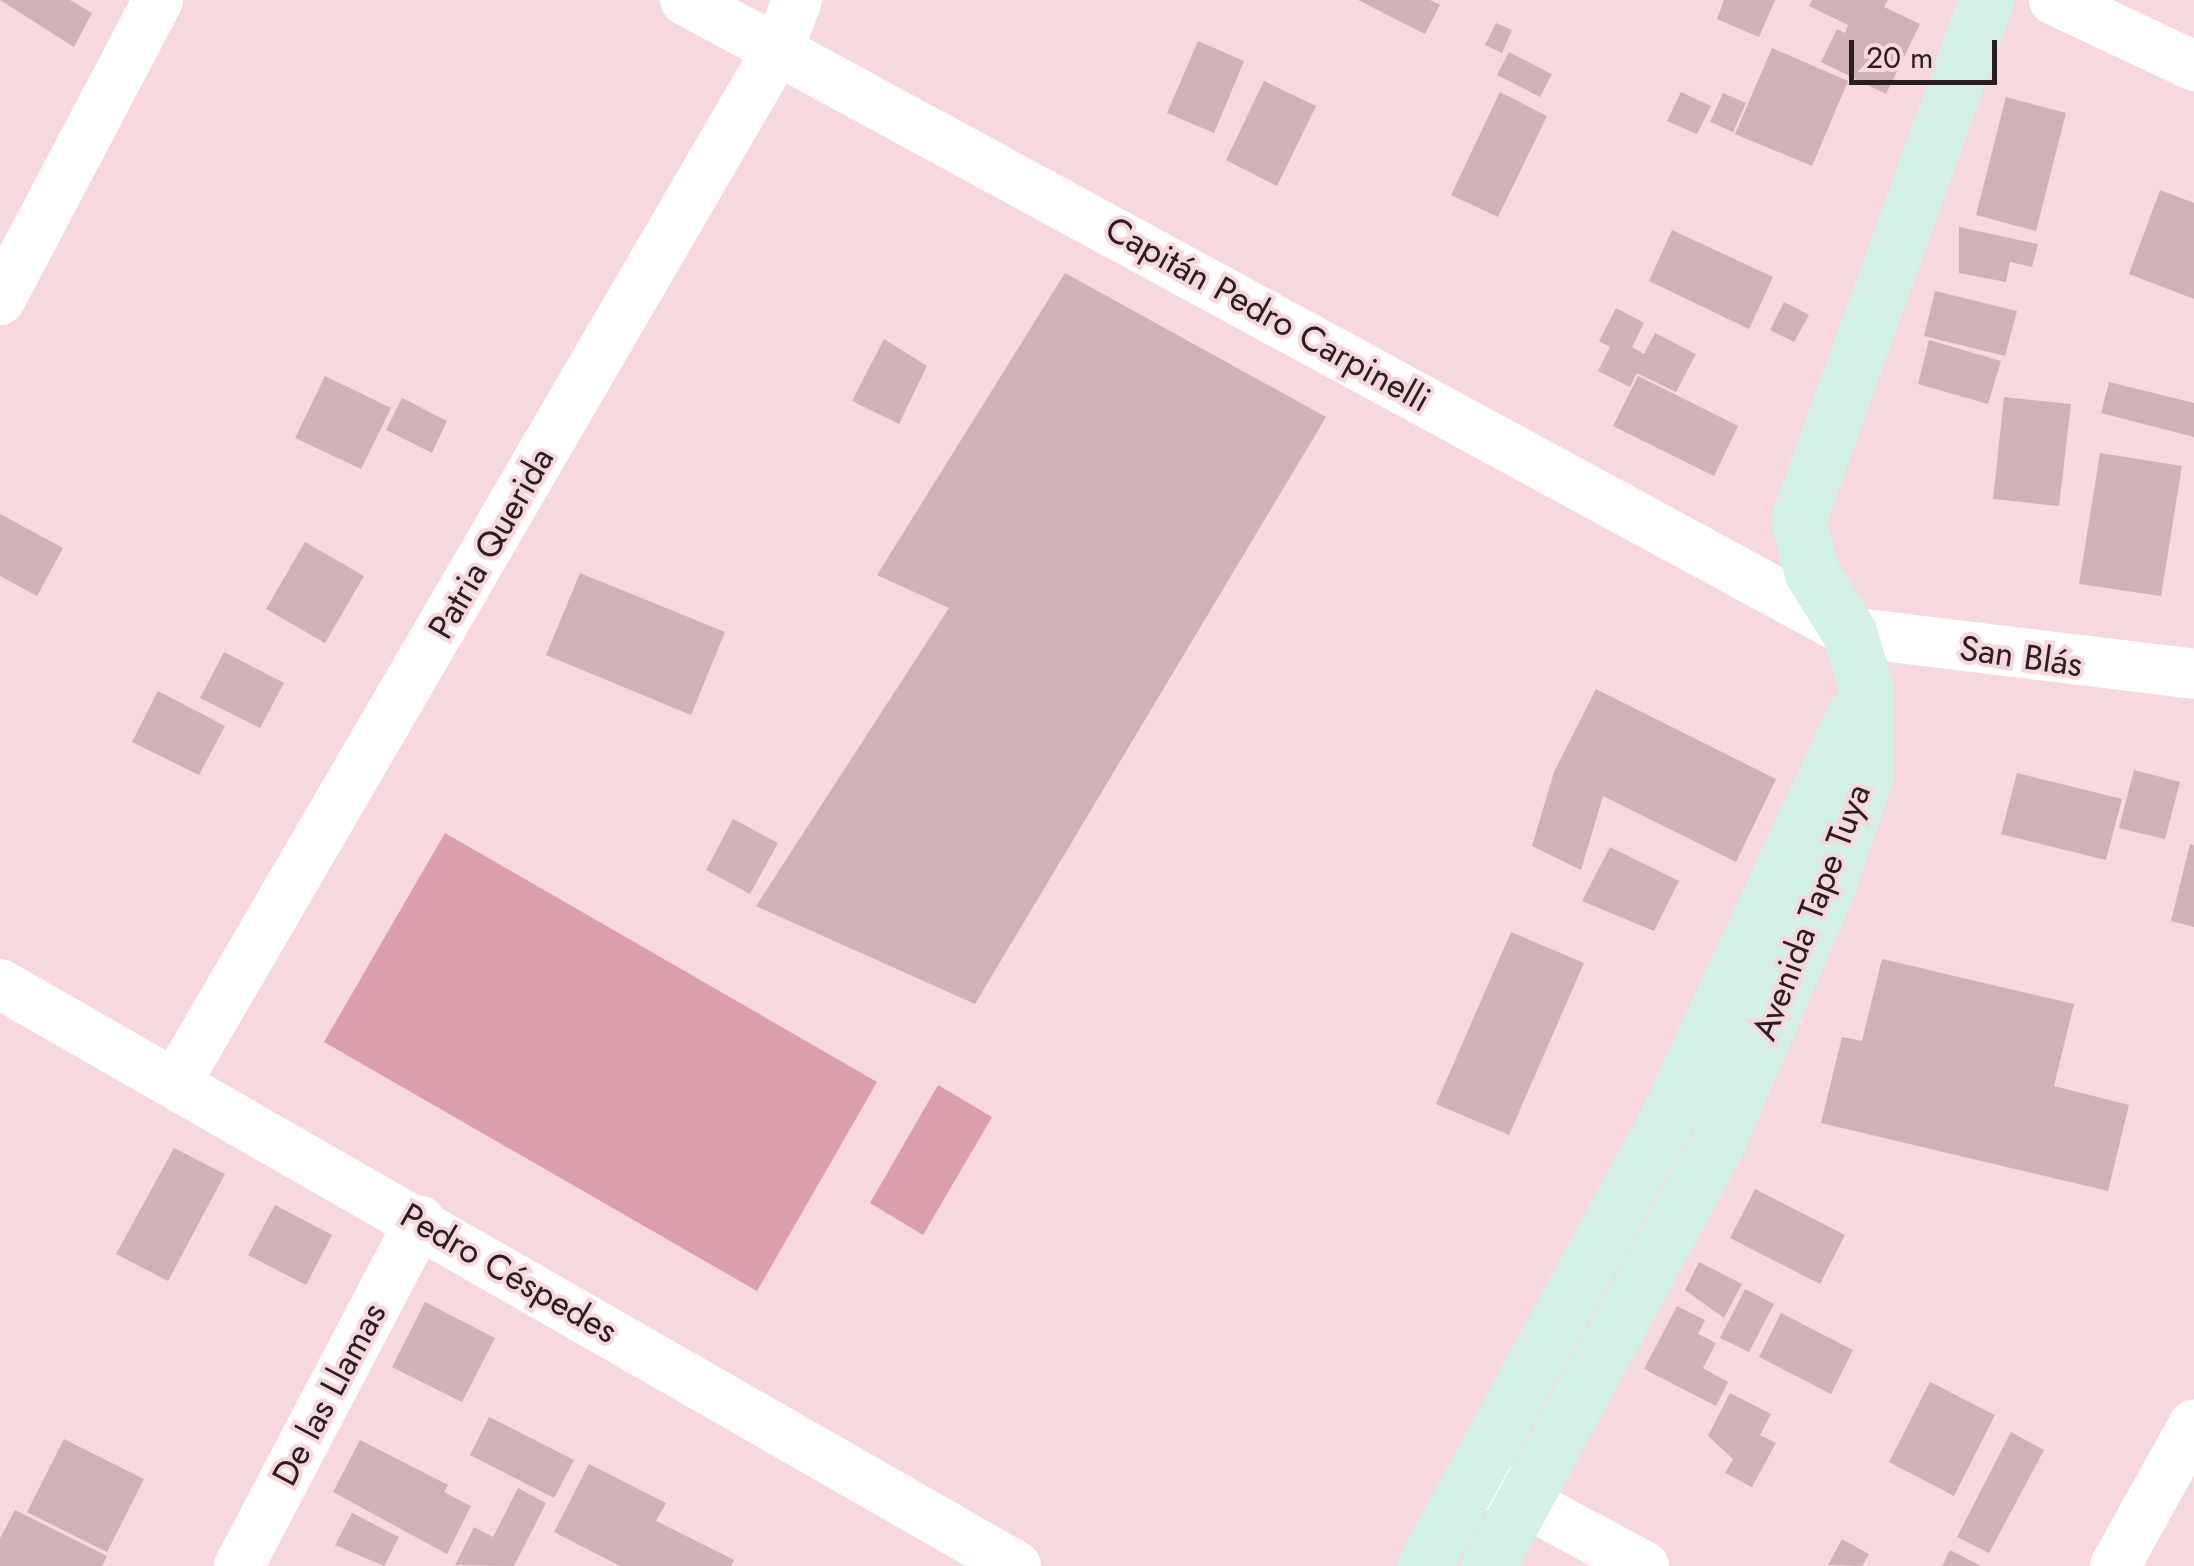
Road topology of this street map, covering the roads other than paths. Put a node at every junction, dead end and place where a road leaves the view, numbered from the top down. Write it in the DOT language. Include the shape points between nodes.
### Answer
graph roads {
  1 [pos="158,0"];
  2 [pos="684,0"];
  3 [pos="796,0"];
  4 [pos="1986,0"];
  5 [pos="2054,0"];
  6 [pos="780,46"];
  7 [pos="2194,66"];
  8 [pos="0,300"];
  9 [pos="1849,632"];
  10 [pos="2194,674"];
  11 [pos="1866,688"];
  12 [pos="0,984"];
  13 [pos="177,1082"];
  14 [pos="420,1221"];
  15 [pos="2192,1433"];
  16 [pos="1474,1475"];
  17 [pos="1522,1503"];
  18 [pos="239,1566"];
  19 [pos="1016,1566"];
  20 [pos="1424,1566"];
  21 [pos="1488,1566"];
  22 [pos="1644,1566"];
  23 [pos="2115,1566"];
  1 -- 8 [label="street"];
  2 -- 6 [label="street, Capitán Pedro Carpinelli"];
  3 -- 6 [label="street, Patria Querida"];
  4 -- 9 [label="street, Avenida Tape Tuya" via="1798,520 1812,573"];
  5 -- 7 [label="street"];
  6 -- 9 [label="street, Capitán Pedro Carpinelli"];
  6 -- 13 [label="street, Patria Querida"];
  9 -- 10 [label="street, San Blás"];
  9 -- 11 [label="street, Avenida Tape Tuya"];
  11 -- 16 [label="street" via="1662,1126"];
  11 -- 17 [label="street, Avenida Tape Tuya" via="1866,775 1826,891 1716,1146"];
  12 -- 13 [label="street, Pedro Céspedes"];
  13 -- 14 [label="street, Pedro Céspedes"];
  14 -- 18 [label="street, De las Llamas"];
  14 -- 19 [label="street, Pedro Céspedes"];
  15 -- 23 [label="street"];
  16 -- 17 [label="street"];
  16 -- 20 [label="street"];
  17 -- 21 [label="street, Avenida Tape Tuya"];
  17 -- 22 [label="street"];
}
